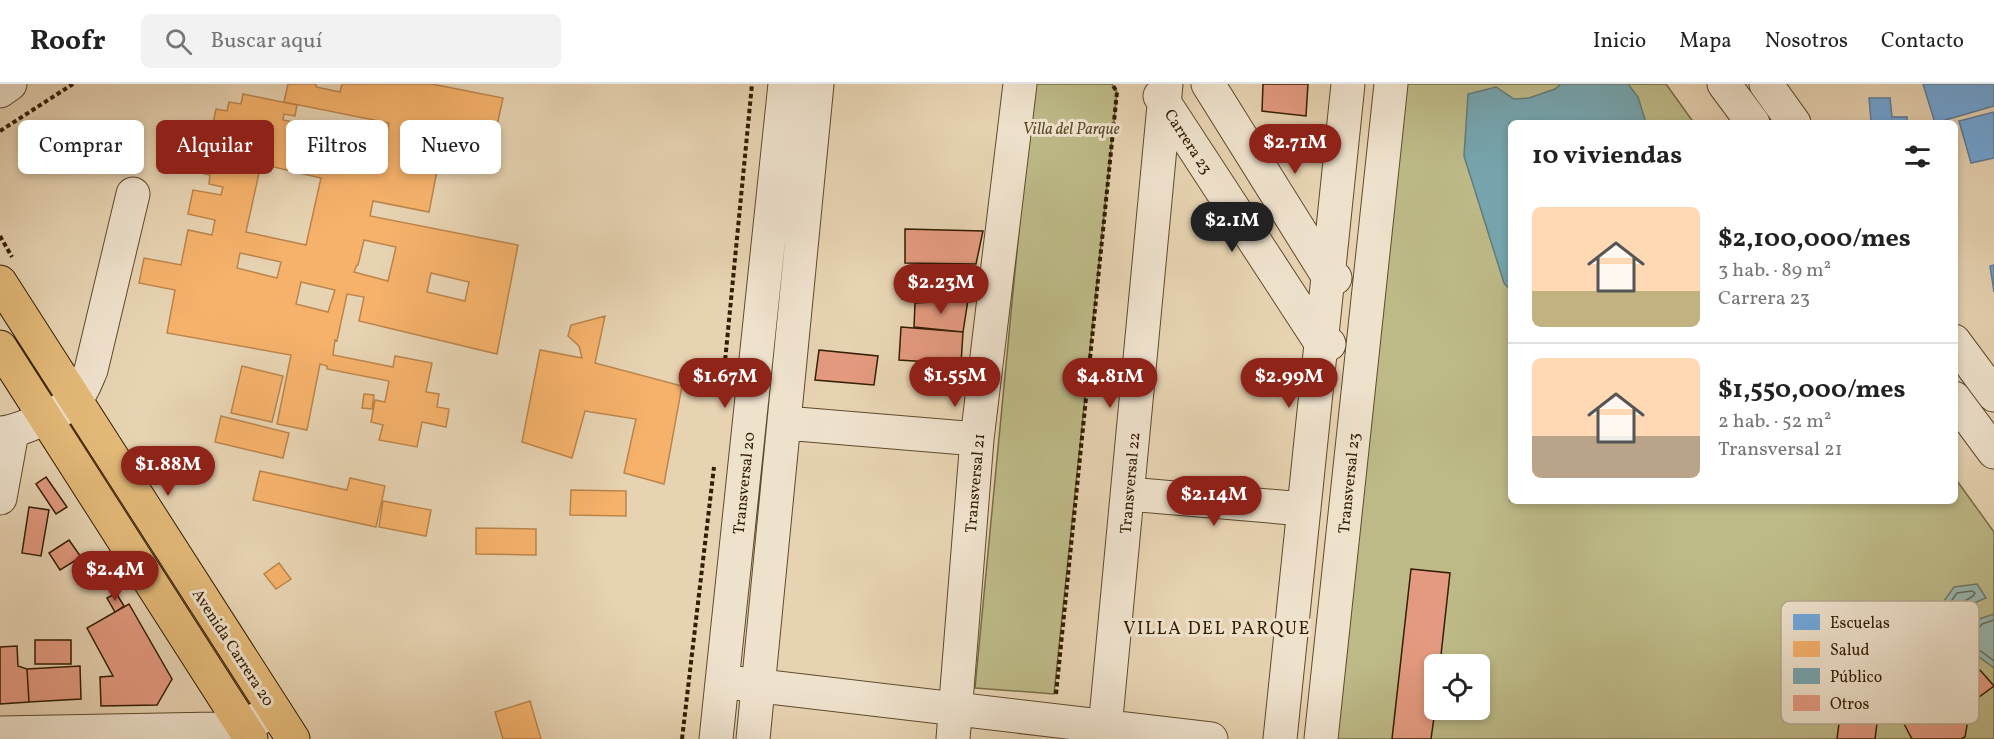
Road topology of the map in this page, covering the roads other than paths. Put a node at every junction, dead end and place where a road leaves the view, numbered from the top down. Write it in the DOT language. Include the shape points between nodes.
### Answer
graph roads {
  1 [pos="10,84"];
  2 [pos="785,84"];
  3 [pos="817,84"];
  4 [pos="1020,84"];
  5 [pos="1208,84"];
  6 [pos="1348,84"];
  7 [pos="1391,84"];
  8 [pos="1724,84"];
  9 [pos="1766,84"];
  10 [pos="1161,90"];
  11 [pos="0,91"];
  12 [pos="1751,120"];
  13 [pos="1792,120"];
  14 [pos="133,194"];
  15 [pos="1328,276"];
  16 [pos="0,282"];
  17 [pos="1370,285"];
  18 [pos="1322,343"];
  19 [pos="1958,346"];
  20 [pos="0,347"];
  21 [pos="1362,350"];
  22 [pos="1994,395"];
  23 [pos="75,399"];
  24 [pos="1958,404"];
  25 [pos="45,418"];
  26 [pos="785,423"];
  27 [pos="6,433"];
  28 [pos="977,439"];
  29 [pos="1994,452"];
  30 [pos="1128,494"];
  31 [pos="0,498"];
  32 [pos="1304,509"];
  33 [pos="722,681"];
  34 [pos="758,686"];
  35 [pos="276,711"];
  36 [pos="955,724"];
  37 [pos="246,732"];
  38 [pos="0,733"];
  39 [pos="1104,733"];
  40 [pos="293,739"];
  41 [pos="716,739"];
  42 [pos="753,739"];
  43 [pos="1211,739"];
  44 [pos="1280,739"];
  45 [pos="1321,739"];
  1 -- 11 [label="street"];
  2 -- 33 [label="street, Transversal 20"];
  3 -- 26 [label="street"];
  4 -- 28 [label="street, Transversal 21"];
  5 -- 15 [label="street"];
  6 -- 15 [label="street"];
  7 -- 17 [label="street, Transversal 23"];
  8 -- 12 [label="street"];
  9 -- 13 [label="street"];
  10 -- 18 [label="street, Carrera 23"];
  10 -- 30 [label="street, Transversal 22"];
  14 -- 23 [label="street" via="91,369"];
  15 -- 17 [label="street"];
  15 -- 18 [label="street"];
  16 -- 23 [label="main road, Avenida Carrera 20"];
  17 -- 21 [label="street, Transversal 23"];
  18 -- 21 [label="street"];
  18 -- 32 [label="street"];
  19 -- 22 [label="street"];
  20 -- 25 [label="main road"];
  21 -- 45 [label="street, Transversal 23"];
  23 -- 25 [label="street"];
  23 -- 35 [label="main road, Avenida Carrera 20"];
  24 -- 29 [label="street"];
  25 -- 27 [label="street"];
  25 -- 37 [label="main road"];
  26 -- 28 [label="street"];
  26 -- 34 [label="street"];
  27 -- 31 [label="street"];
  28 -- 36 [label="street, Transversal 21"];
  30 -- 32 [label="street"];
  30 -- 39 [label="street, Transversal 22"];
  32 -- 44 [label="street"];
  33 -- 34 [label="street"];
  33 -- 41 [label="street, Transversal 20"];
  34 -- 36 [label="street"];
  34 -- 42 [label="street"];
  35 -- 37 [label="street"];
  35 -- 40 [label="main road, Avenida Carrera 20"];
  36 -- 39 [label="street"];
  37 -- 38 [label="street" via="217,729"];
  39 -- 43 [label="street"];
}
